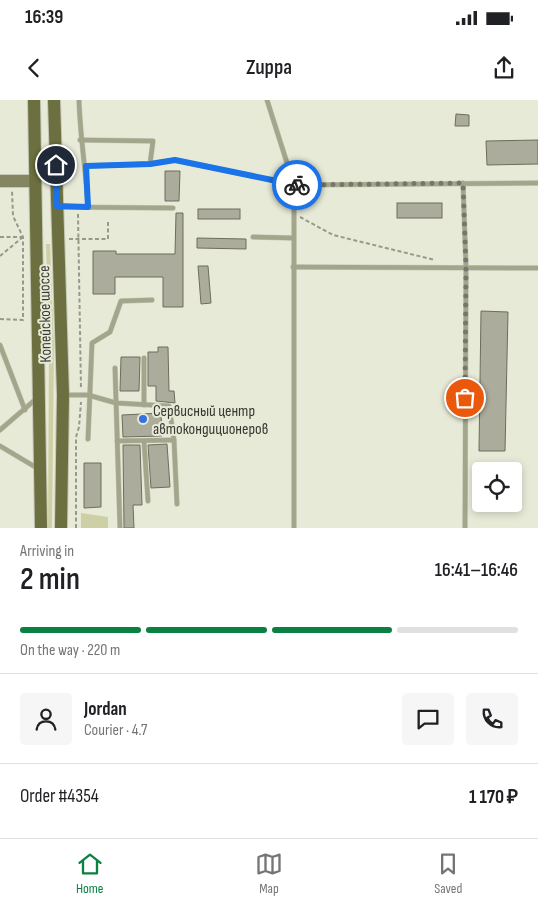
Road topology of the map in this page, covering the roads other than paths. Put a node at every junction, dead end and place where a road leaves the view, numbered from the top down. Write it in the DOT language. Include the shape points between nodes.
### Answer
graph roads {
  1 [pos="34,100"];
  2 [pos="54,100"];
  3 [pos="79,100"];
  4 [pos="268,100"];
  5 [pos="80,140"];
  6 [pos="150,164"];
  7 [pos="86,166"];
  8 [pos="6,181"];
  9 [pos="35,181"];
  10 [pos="56,181"];
  11 [pos="463,183"];
  12 [pos="538,183"];
  13 [pos="294,185"];
  14 [pos="57,206"];
  15 [pos="88,207"];
  16 [pos="173,208"];
  17 [pos="253,237"];
  18 [pos="294,238"];
  19 [pos="293,267"];
  20 [pos="466,267"];
  21 [pos="538,268"];
  22 [pos="152,300"];
  23 [pos="0,345"];
  24 [pos="144,358"];
  25 [pos="115,368"];
  26 [pos="40,394"];
  27 [pos="63,395"];
  28 [pos="88,395"];
  29 [pos="116,403"];
  30 [pos="144,405"];
  31 [pos="24,410"];
  32 [pos="0,430"];
  33 [pos="88,439"];
  34 [pos="174,440"];
  35 [pos="144,441"];
  36 [pos="117,442"];
  37 [pos="0,446"];
  38 [pos="41,471"];
  39 [pos="148,500"];
  40 [pos="177,504"];
  41 [pos="41,528"];
  42 [pos="61,528"];
  43 [pos="120,528"];
  44 [pos="294,528"];
  45 [pos="465,528"];
  1 -- 9 [label="main road, Копейское шоссе"];
  2 -- 10 [label="main road, Копейское шоссе"];
  3 -- 5 [label="lane"];
  4 -- 13 [label="lane"];
  5 -- 6 [label="lane" via="153,141"];
  5 -- 7 [label="lane"];
  6 -- 7 [label="lane"];
  6 -- 13 [label="lane" via="175,160"];
  7 -- 15 [label="lane"];
  8 -- 9 [label="street"];
  9 -- 10 [label="main road"];
  9 -- 26 [label="main road, Копейское шоссе"];
  10 -- 14 [label="main road, Копейское шоссе"];
  11 -- 12 [label="lane"];
  11 -- 13 [label="lane"];
  11 -- 20 [label="lane"];
  13 -- 18 [label="lane"];
  14 -- 15 [label="lane"];
  14 -- 27 [label="main road, Копейское шоссе"];
  15 -- 16 [label="lane"];
  17 -- 18 [label="lane"];
  18 -- 19 [label="lane"];
  19 -- 20 [label="lane"];
  19 -- 44 [label="lane"];
  20 -- 21 [label="lane"];
  20 -- 45 [label="lane"];
  22 -- 28 [label="lane" via="121,301 110,332 92,343"];
  23 -- 31 [label="lane"];
  24 -- 30 [label="lane"];
  25 -- 29 [label="lane"];
  26 -- 31 [label="lane"];
  26 -- 38 [label="main road, Копейское шоссе"];
  27 -- 28 [label="lane"];
  27 -- 42 [label="main road, Копейское шоссе"];
  28 -- 29 [label="lane"];
  28 -- 33 [label="lane"];
  29 -- 30 [label="lane"];
  29 -- 36 [label="lane"];
  30 -- 34 [label="lane" via="170,406"];
  31 -- 32 [label="lane"];
  34 -- 35 [label="lane"];
  34 -- 40 [label="lane"];
  35 -- 36 [label="lane"];
  35 -- 39 [label="lane"];
  36 -- 43 [label="lane"];
  37 -- 38 [label="lane"];
  38 -- 41 [label="main road, Копейское шоссе"];
}
